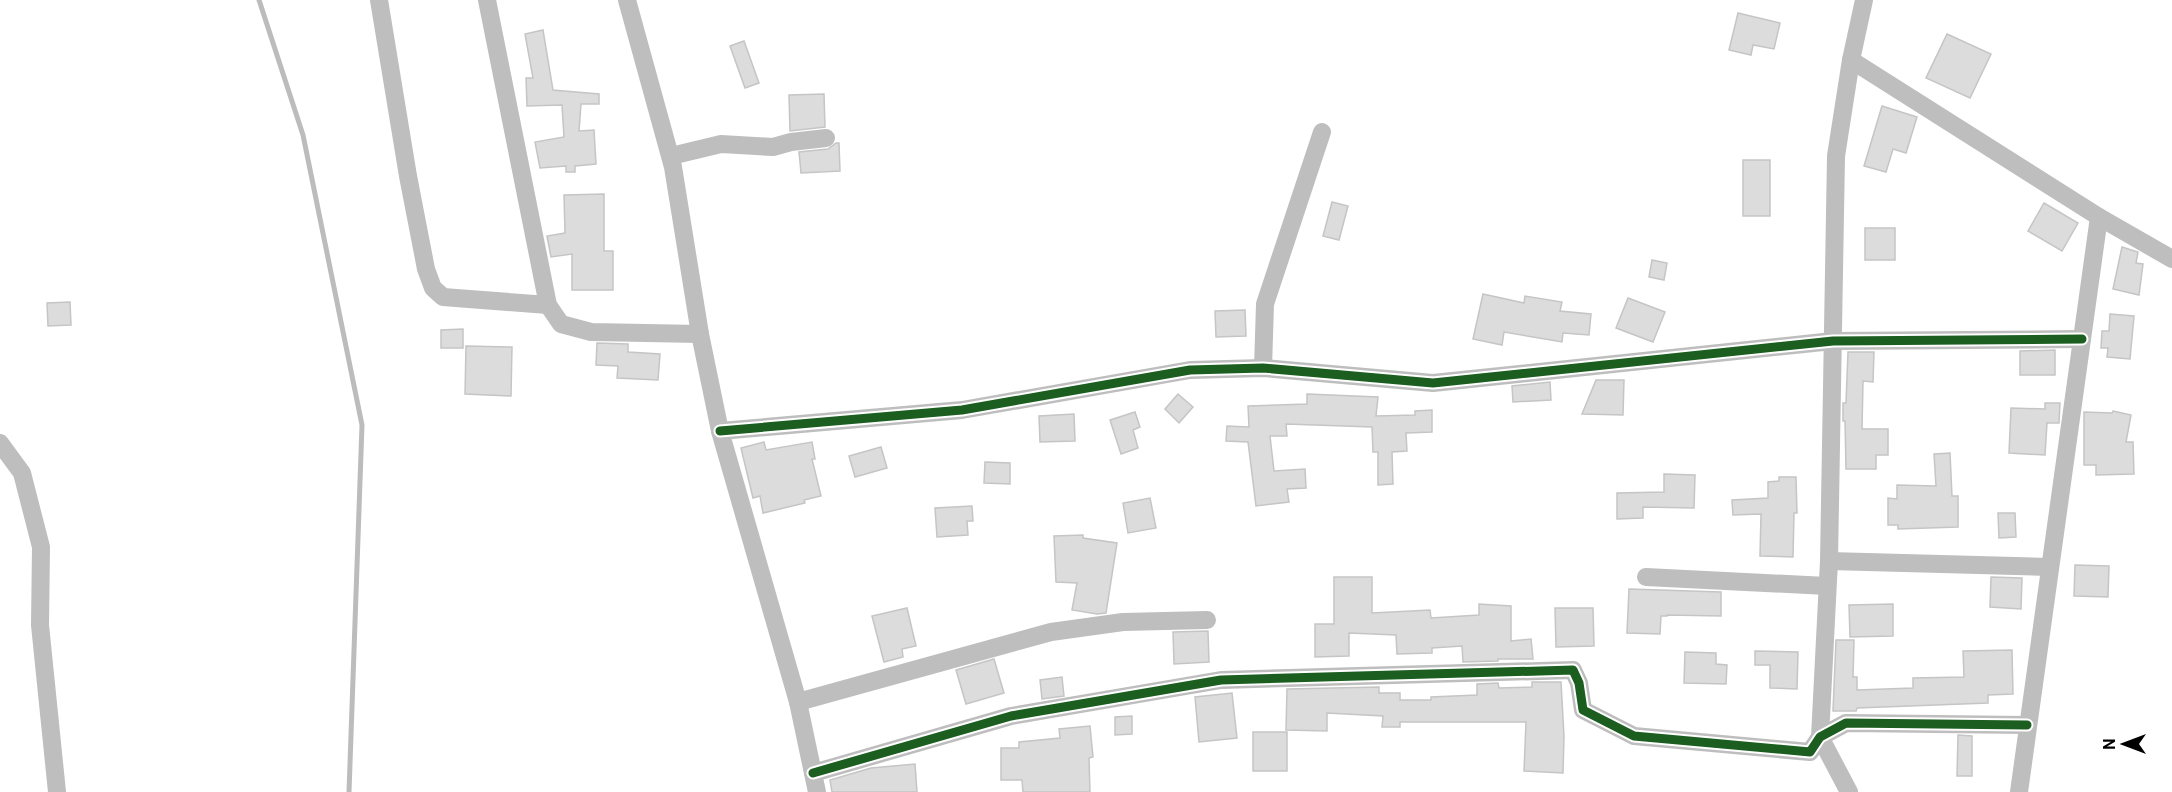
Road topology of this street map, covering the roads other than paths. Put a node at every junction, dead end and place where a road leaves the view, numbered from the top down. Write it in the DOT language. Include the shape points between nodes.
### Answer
graph roads {
  1 [pos="380,0"];
  2 [pos="487,0"];
  3 [pos="1864,0"];
  4 [pos="634,3"];
  5 [pos="1851,60"];
  6 [pos="1322,132"];
  7 [pos="826,138"];
  8 [pos="671,156"];
  9 [pos="2099,217"];
  10 [pos="2172,259"];
  11 [pos="548,305"];
  12 [pos="700,334"];
  13 [pos="2082,339"];
  14 [pos="1833,341"];
  15 [pos="1263,368"];
  16 [pos="720,431"];
  17 [pos="0,443"];
  18 [pos="1829,561"];
  19 [pos="2050,567"];
  20 [pos="1646,577"];
  21 [pos="1827,586"];
  22 [pos="1207,620"];
  23 [pos="798,702"];
  24 [pos="2027,725"];
  25 [pos="1820,737"];
  26 [pos="813,773"];
  27 [pos="57,792"];
  28 [pos="817,792"];
  29 [pos="1849,792"];
  30 [pos="2019,792"];
  1 -- 11 [label="street" via="408,176 433,288 443,297"];
  2 -- 11 [label="street"];
  3 -- 5 [label="street"];
  4 -- 8 [label="street"];
  5 -- 9 [label="street"];
  5 -- 14 [label="street" via="1836,156"];
  6 -- 15 [label="street" via="1265,304"];
  7 -- 8 [label="street" via="773,147 721,144"];
  8 -- 12 [label="street"];
  9 -- 10 [label="street"];
  9 -- 13 [label="street"];
  11 -- 12 [label="street" via="561,324 591,332"];
  12 -- 16 [label="street"];
  13 -- 14 [label="street"];
  13 -- 19 [label="street"];
  14 -- 15 [label="street" via="1433,384"];
  14 -- 18 [label="street"];
  15 -- 16 [label="street" via="1190,370 962,410"];
  16 -- 23 [label="street"];
  17 -- 27 [label="street" via="22,473 41,548 40,625"];
  18 -- 19 [label="street"];
  18 -- 21 [label="street"];
  19 -- 24 [label="street"];
  20 -- 21 [label="street"];
  21 -- 25 [label="street"];
  22 -- 23 [label="street" via="1124,622 1051,632"];
  23 -- 26 [label="street"];
  24 -- 25 [label="street" via="1846,723"];
  24 -- 30 [label="street"];
  25 -- 26 [label="street" via="1810,752 1634,736 1583,710 1573,670 1232,680 1011,716"];
  25 -- 29 [label="street"];
  26 -- 28 [label="street"];
}
